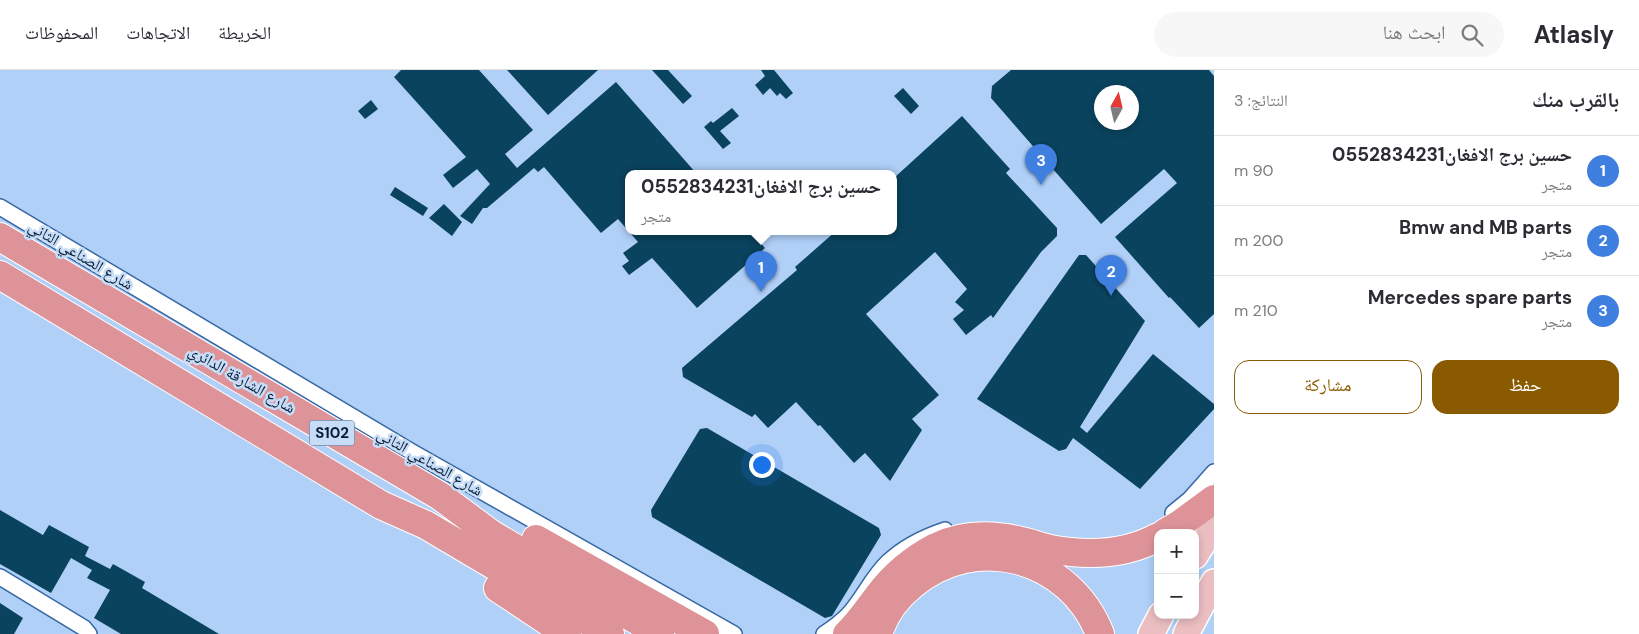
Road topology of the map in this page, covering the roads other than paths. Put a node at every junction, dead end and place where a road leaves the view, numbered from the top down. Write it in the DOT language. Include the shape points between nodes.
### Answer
graph roads {
  1 [pos="0,207"];
  2 [pos="0,237"];
  3 [pos="0,275"];
  4 [pos="1214,472"];
  5 [pos="440,496"];
  6 [pos="1214,499"];
  7 [pos="381,505"];
  8 [pos="1214,526"];
  9 [pos="1172,529"];
  10 [pos="1154,539"];
  11 [pos="1199,550"];
  12 [pos="0,577"];
  13 [pos="1214,582"];
  14 [pos="1159,619"];
  15 [pos="79,629"];
  16 [pos="89,634"];
  17 [pos="567,634"];
  18 [pos="610,634"];
  19 [pos="660,634"];
  20 [pos="705,634"];
  21 [pos="734,634"];
  22 [pos="824,634"];
  23 [pos="847,634"];
  24 [pos="878,634"];
  25 [pos="1100,634"];
  26 [pos="1150,634"];
  27 [pos="1186,634"];
  1 -- 21 [label="street, شارع الصناعي الثاني" via="412,452"];
  2 -- 5 [label="highway, شارع الشارقة الدائري / S102"];
  3 -- 7 [label="highway, S102"];
  4 -- 22 [label="street" via="1173,514 1154,526 1121,539 1101,542 1067,540 996,523 947,529 924,538 888,562 850,614"];
  5 -- 19 [label="highway, شارع الشارقة الدائري / S102" via="491,534"];
  5 -- 20 [label="highway" via="517,528"];
  6 -- 9 [label="highway"];
  7 -- 17 [label="highway" via="414,536"];
  7 -- 18 [label="highway, S102" via="426,525"];
  8 -- 11 [label="main road"];
  10 -- 23 [label="highway" via="1135,547 1100,553 1064,551 986,536 952,541 921,556 894,576"];
  12 -- 15 [label="street"];
  13 -- 27 [label="main road"];
  14 -- 26 [label="main road"];
  15 -- 16 [label="street" via="84,628"];
  24 -- 25 [label="highway" via="891,608 922,576 964,558 986,556 1031,564 1051,574 1084,604"];
}
